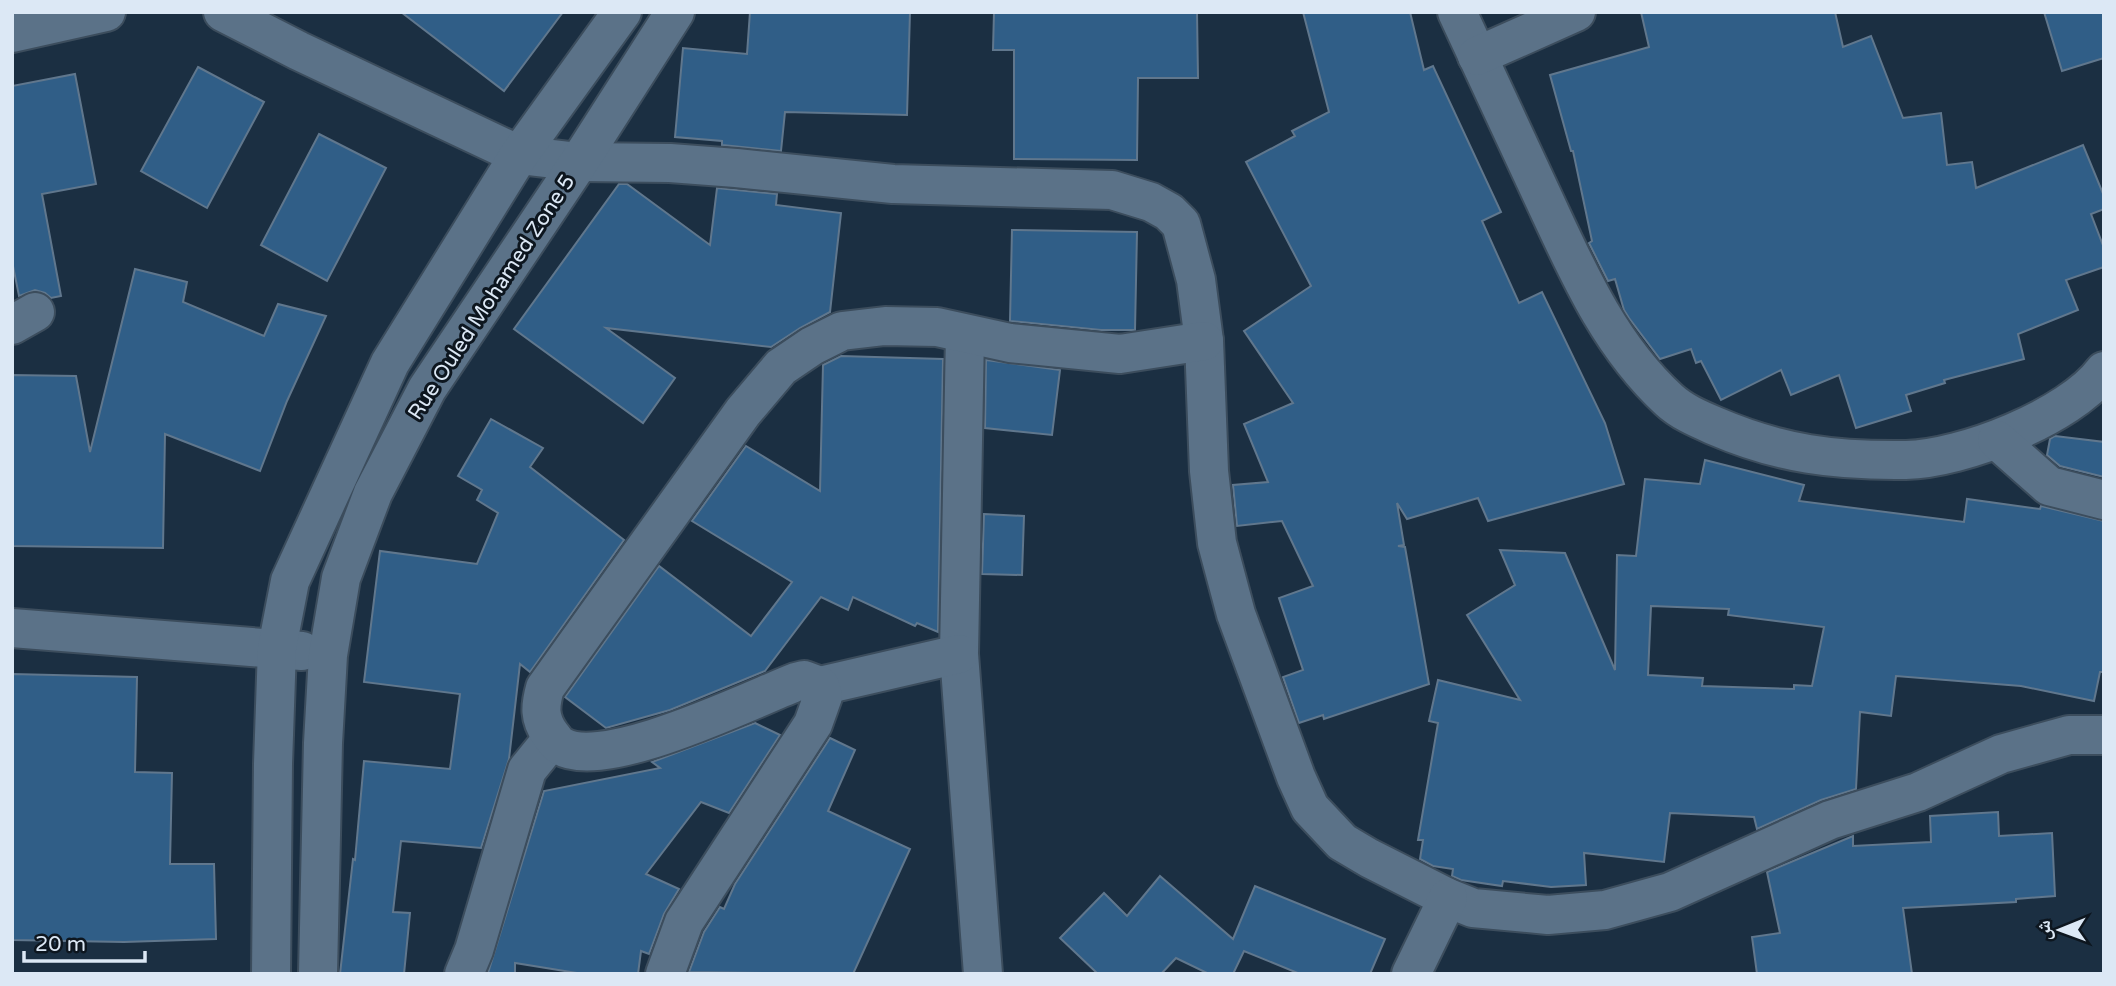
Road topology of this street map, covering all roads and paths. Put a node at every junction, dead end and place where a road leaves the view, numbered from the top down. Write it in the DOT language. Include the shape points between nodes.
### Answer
graph roads {
  1 [pos="106,12"];
  2 [pos="223,12"];
  3 [pos="622,12"];
  4 [pos="676,12"];
  5 [pos="1457,12"];
  6 [pos="1576,12"];
  7 [pos="12,33"];
  8 [pos="1477,56"];
  9 [pos="519,155"];
  10 [pos="579,162"];
  11 [pos="965,334"];
  12 [pos="1204,341"];
  13 [pos="2104,371"];
  14 [pos="1997,440"];
  15 [pos="2104,500"];
  16 [pos="12,628"];
  17 [pos="277,648"];
  18 [pos="328,654"];
  19 [pos="959,654"];
  20 [pos="820,686"];
  21 [pos="2104,734"];
  22 [pos="553,738"];
  23 [pos="1448,898"];
  24 [pos="271,974"];
  25 [pos="318,974"];
  26 [pos="464,974"];
  27 [pos="665,974"];
  28 [pos="983,974"];
  29 [pos="1411,974"];
  1 -- 7 [label="street"];
  2 -- 9 [label="street"];
  3 -- 9 [label="street, Rue Ouled Mohamed Zone 5"];
  4 -- 10 [label="street, Rue Ouled Mohamed Zone 5"];
  5 -- 8 [label="street"];
  6 -- 8 [label="street"];
  8 -- 14 [label="street" via="1605,324 1670,401 1690,416 1800,454 1869,461 1952,455"];
  9 -- 10 [label="street"];
  9 -- 17 [label="street, Rue Ouled Mohamed Zone 5" via="390,363 290,581"];
  10 -- 12 [label="street" via="670,163 892,184 1112,190 1152,202 1181,224 1196,280"];
  10 -- 18 [label="street, Rue Ouled Mohamed Zone 5" via="427,389 373,494 341,578"];
  11 -- 12 [label="street" via="1120,354"];
  11 -- 19 [label="street"];
  11 -- 22 [label="street" via="937,327 842,331 781,367 743,412 545,688 540,707 544,726"];
  12 -- 23 [label="street" via="1217,543 1236,614 1296,777 1310,808 1342,842"];
  13 -- 14 [label="street" via="2075,397"];
  14 -- 15 [label="street" via="2049,486"];
  16 -- 17 [label="street"];
  17 -- 18 [label="street"];
  17 -- 24 [label="street, Rue Ouled Mohamed Zone 5"];
  18 -- 25 [label="street, Rue Ouled Mohamed Zone 5"];
  19 -- 20 [label="street"];
  19 -- 28 [label="street"];
  20 -- 22 [label="street" via="796,682 656,739 609,750 579,751 561,746"];
  20 -- 27 [label="street" via="823,696 813,724 684,922"];
  21 -- 23 [label="street" via="2069,735 2001,754 1918,792 1830,820 1670,892 1605,911 1548,915 1473,908"];
  22 -- 26 [label="street" via="527,770"];
  23 -- 29 [label="street"];
}
